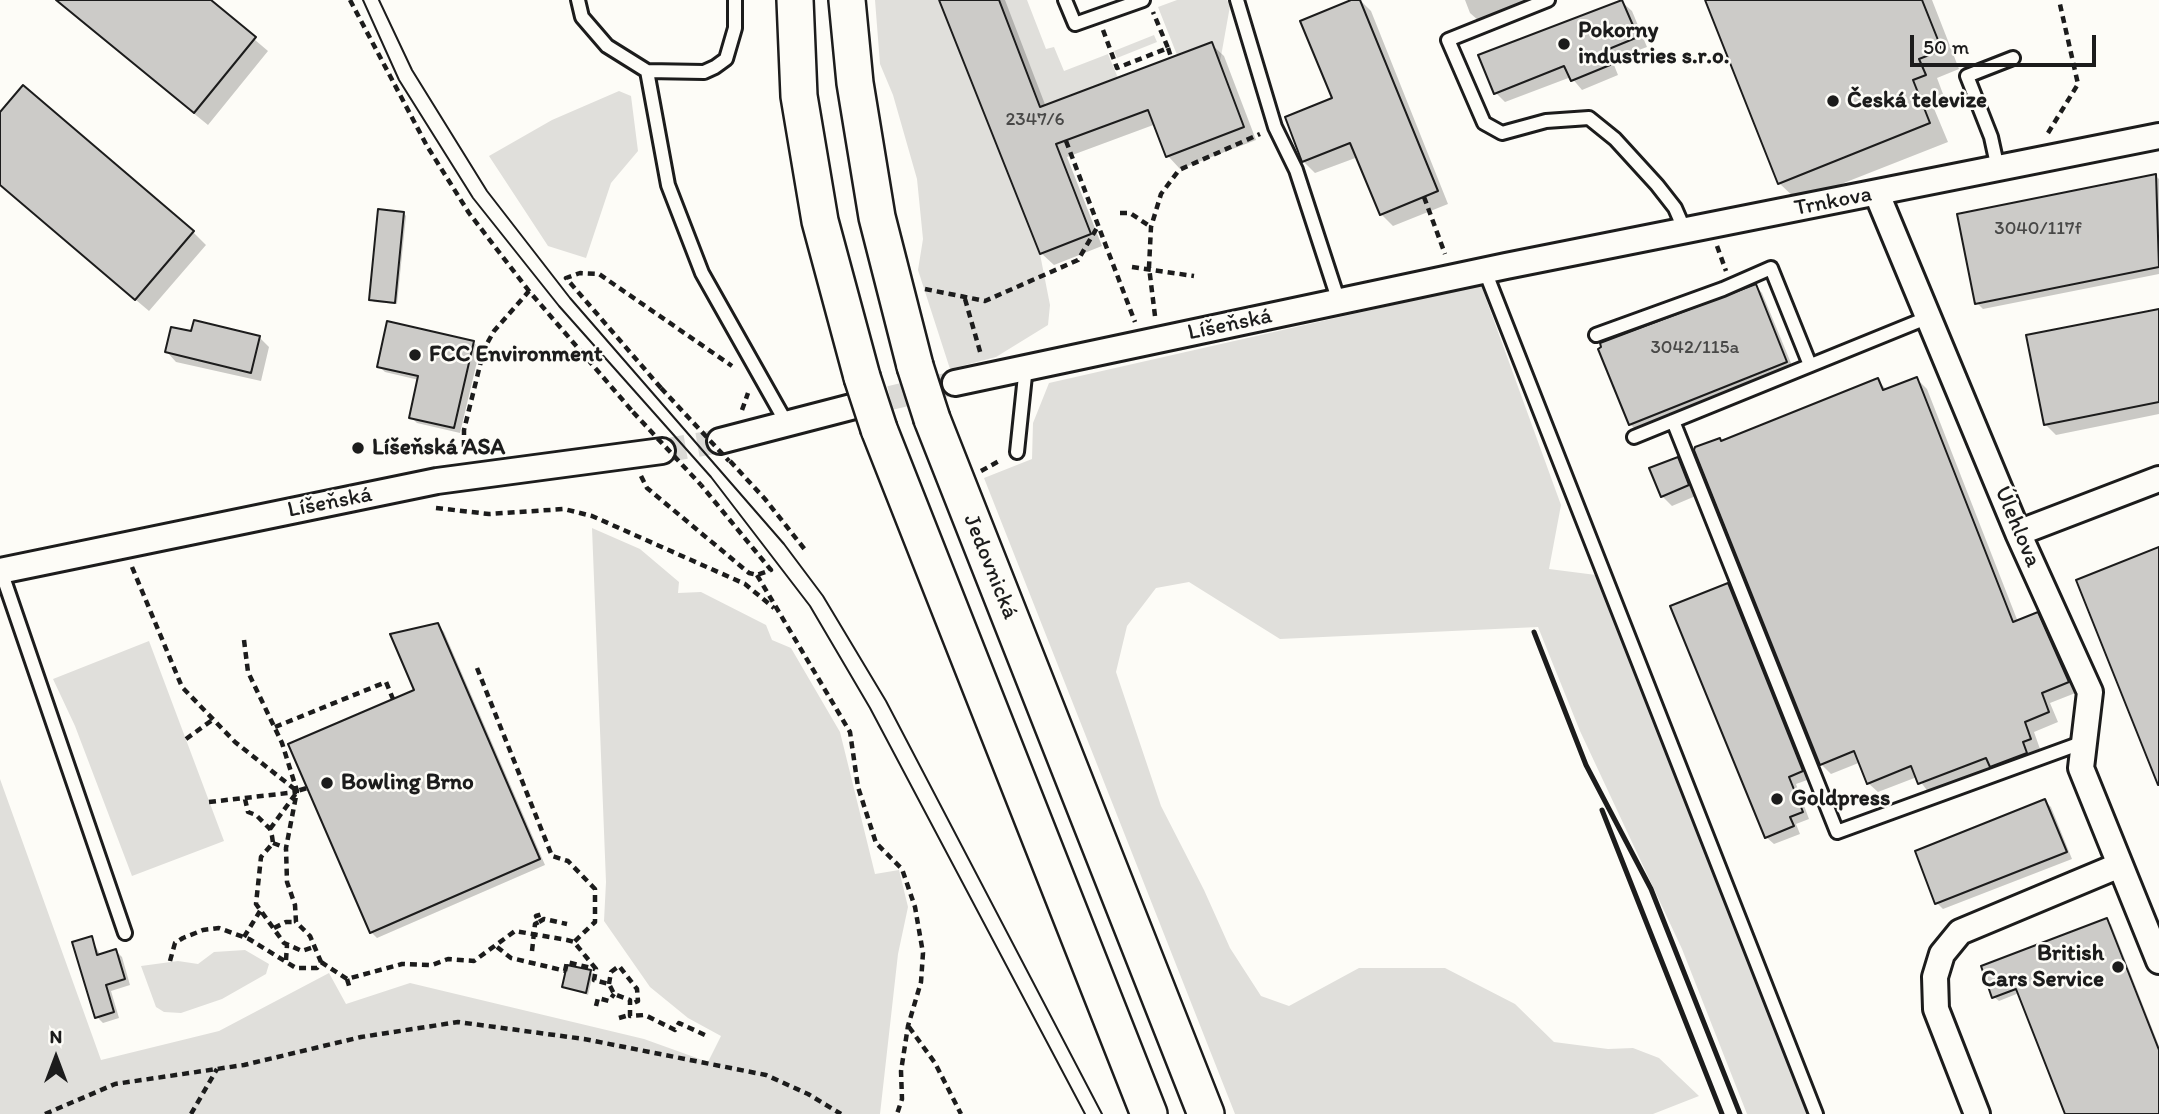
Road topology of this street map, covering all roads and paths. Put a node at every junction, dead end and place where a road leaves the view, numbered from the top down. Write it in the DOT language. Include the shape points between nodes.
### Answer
graph roads {
  1 [pos="350,0"];
  2 [pos="578,0"];
  3 [pos="735,0"];
  4 [pos="795,0"];
  5 [pos="846,0"];
  6 [pos="1065,0"];
  7 [pos="1237,0"];
  8 [pos="1548,0"];
  9 [pos="2059,0"];
  10 [pos="1147,5"];
  11 [pos="1097,16"];
  12 [pos="1168,48"];
  13 [pos="1171,57"];
  14 [pos="2013,58"];
  15 [pos="647,71"];
  16 [pos="1275,127"];
  17 [pos="2159,136"];
  18 [pos="2046,137"];
  19 [pos="1066,141"];
  20 [pos="1998,169"];
  21 [pos="1877,194"];
  22 [pos="1120,212"];
  23 [pos="1098,226"];
  24 [pos="1151,227"];
  25 [pos="1685,231"];
  26 [pos="1132,267"];
  27 [pos="1149,267"];
  28 [pos="1495,268"];
  29 [pos="1194,276"];
  30 [pos="917,289"];
  31 [pos="529,291"];
  32 [pos="965,299"];
  33 [pos="1339,302"];
  34 [pos="1929,317"];
  35 [pos="1156,321"];
  36 [pos="1139,332"];
  37 [pos="1596,335"];
  38 [pos="982,359"];
  39 [pos="1810,365"];
  40 [pos="1026,366"];
  41 [pos="759,374"];
  42 [pos="745,380"];
  43 [pos="955,383"];
  44 [pos="865,404"];
  45 [pos="739,414"];
  46 [pos="1673,421"];
  47 [pos="788,424"];
  48 [pos="1634,437"];
  49 [pos="464,447"];
  50 [pos="724,451"];
  51 [pos="1017,452"];
  52 [pos="650,454"];
  53 [pos="977,473"];
  54 [pos="2159,480"];
  55 [pos="421,485"];
  56 [pos="2018,533"];
  57 [pos="806,551"];
  58 [pos="132,566"];
  59 [pos="0,571"];
  60 [pos="757,575"];
  61 [pos="776,610"];
  62 [pos="244,640"];
  63 [pos="477,668"];
  64 [pos="393,699"];
  65 [pos="215,718"];
  66 [pos="275,727"];
  67 [pos="186,738"];
  68 [pos="2084,742"];
  69 [pos="307,788"];
  70 [pos="298,791"];
  71 [pos="245,799"];
  72 [pos="209,802"];
  73 [pos="270,828"];
  74 [pos="272,843"];
  75 [pos="286,848"];
  76 [pos="2120,865"];
  77 [pos="260,911"];
  78 [pos="542,914"];
  79 [pos="296,922"];
  80 [pos="538,922"];
  81 [pos="568,924"];
  82 [pos="274,928"];
  83 [pos="125,933"];
  84 [pos="535,934"];
  85 [pos="244,937"];
  86 [pos="575,942"];
  87 [pos="287,945"];
  88 [pos="314,947"];
  89 [pos="497,947"];
  90 [pos="532,951"];
  91 [pos="286,960"];
  92 [pos="170,961"];
  93 [pos="2159,961"];
  94 [pos="321,962"];
  95 [pos="596,969"];
  96 [pos="348,979"];
  97 [pos="609,984"];
  98 [pos="350,989"];
  99 [pos="614,994"];
  100 [pos="632,1004"];
  101 [pos="596,1006"];
  102 [pos="629,1015"];
  103 [pos="619,1018"];
  104 [pos="908,1026"];
  105 [pos="705,1035"];
  106 [pos="218,1068"];
  107 [pos="46,1114"];
  108 [pos="191,1114"];
  109 [pos="841,1114"];
  110 [pos="897,1114"];
  111 [pos="961,1114"];
  112 [pos="1149,1114"];
  113 [pos="1206,1114"];
  114 [pos="1816,1114"];
  115 [pos="1977,1114"];
  1 -- 31 [label="path" via="427,146 469,212"];
  2 -- 15 [label="lane" via="582,17 607,46"];
  3 -- 15 [label="lane" via="735,28 726,59 704,72"];
  4 -- 44 [label="main road" via="799,96 820,221"];
  5 -- 113 [label="main road, Jedovnická, bridge" via="877,217 932,419"];
  6 -- 11 [label="lane" via="1075,24"];
  7 -- 16 [label="lane"];
  8 -- 25 [label="lane" via="1448,40 1484,123 1502,133 1546,121 1589,118 1657,185"];
  9 -- 18 [label="path" via="2078,84"];
  10 -- 11 [label="lane"];
  10 -- 12 [label="path"];
  11 -- 12 [label="path" via="1117,68"];
  12 -- 13 [label="path"];
  14 -- 20 [label="lane" via="1967,76"];
  15 -- 41 [label="lane" via="668,185 702,273"];
  16 -- 24 [label="path" via="1180,170 1161,194"];
  16 -- 33 [label="lane" via="1296,170"];
  17 -- 20 [label="street, Trnkova"];
  19 -- 23 [label="path"];
  20 -- 21 [label="street, Trnkova"];
  21 -- 25 [label="street, Trnkova"];
  21 -- 34 [label="street, Úlehlova"];
  22 -- 24 [label="path"];
  23 -- 32 [label="path" via="1078,260 985,301"];
  23 -- 36 [label="path"];
  24 -- 27 [label="path"];
  25 -- 28 [label="street, Trnkova"];
  26 -- 27 [label="path"];
  27 -- 29 [label="path"];
  27 -- 35 [label="path"];
  28 -- 33 [label="street, Líšeňská"];
  28 -- 114 [label="lane"];
  30 -- 32 [label="path"];
  31 -- 49 [label="path" via="484,349"];
  31 -- 60 [label="path, bridge" via="771,570"];
  32 -- 38 [label="path"];
  33 -- 40 [label="street, Líšeňská"];
  34 -- 39 [label="lane"];
  34 -- 56 [label="street, Úlehlova"];
  37 -- 39 [label="lane" via="1771,268"];
  39 -- 46 [label="lane"];
  40 -- 43 [label="street, Líšeňská"];
  40 -- 51 [label="lane"];
  41 -- 42 [label="path"];
  41 -- 47 [label="lane"];
  42 -- 45 [label="path" via="748,397"];
  42 -- 50 [label="path, bridge" via="740,372 599,274 566,278 661,388"];
  44 -- 47 [label="street"];
  44 -- 112 [label="main road"];
  46 -- 48 [label="lane"];
  46 -- 68 [label="lane" via="1838,832"];
  47 -- 50 [label="street"];
  50 -- 57 [label="path"];
  51 -- 53 [label="path"];
  52 -- 55 [label="street, Líšeňská"];
  52 -- 60 [label="path" via="640,475 647,488"];
  54 -- 56 [label="street"];
  55 -- 59 [label="street, Líšeňská"];
  55 -- 61 [label="path" via="426,506 489,514 565,509 592,516 745,584"];
  56 -- 68 [label="street, Úlehlova" via="2090,692"];
  58 -- 65 [label="path" via="182,687"];
  59 -- 83 [label="lane"];
  60 -- 61 [label="path"];
  61 -- 104 [label="path" via="850,732 858,787 876,843 902,869 915,907 923,953 921,982"];
  62 -- 66 [label="path" via="248,673"];
  63 -- 86 [label="path" via="552,856 568,861 595,889 595,922"];
  64 -- 66 [label="path" via="386,681"];
  65 -- 67 [label="path"];
  65 -- 70 [label="path" via="235,742"];
  66 -- 70 [label="path"];
  68 -- 76 [label="street, Úlehlova" via="2081,768"];
  69 -- 70 [label="path"];
  70 -- 71 [label="path"];
  70 -- 73 [label="path"];
  70 -- 75 [label="path"];
  71 -- 72 [label="path"];
  71 -- 73 [label="path" via="248,812"];
  73 -- 74 [label="path"];
  74 -- 75 [label="path"];
  74 -- 77 [label="path" via="263,851 259,866 254,900"];
  75 -- 79 [label="path" via="287,882"];
  76 -- 93 [label="street, Úlehlova"];
  76 -- 115 [label="street" via="1960,932 1942,954 1935,977 1936,1009"];
  77 -- 82 [label="path"];
  77 -- 85 [label="path"];
  78 -- 80 [label="path" via="536,916"];
  79 -- 82 [label="path"];
  79 -- 88 [label="path"];
  80 -- 81 [label="path"];
  80 -- 84 [label="path"];
  82 -- 87 [label="path"];
  84 -- 86 [label="path"];
  84 -- 89 [label="path" via="515,931"];
  84 -- 90 [label="path"];
  85 -- 91 [label="path"];
  85 -- 92 [label="path" via="219,928 203,930 175,943"];
  86 -- 95 [label="path"];
  87 -- 88 [label="path" via="302,951"];
  87 -- 91 [label="path"];
  88 -- 94 [label="path"];
  89 -- 95 [label="path" via="511,958 565,971 567,962"];
  89 -- 96 [label="path" via="474,961 402,964"];
  91 -- 94 [label="path" via="301,968 317,968"];
  94 -- 96 [label="path"];
  95 -- 97 [label="path" via="592,979"];
  96 -- 98 [label="path"];
  97 -- 99 [label="path"];
  97 -- 100 [label="path" via="611,972 619,966 637,989 638,1002"];
  99 -- 100 [label="path"];
  99 -- 101 [label="path" via="609,1001 598,998"];
  100 -- 102 [label="path"];
  102 -- 103 [label="path"];
  102 -- 105 [label="path" via="645,1015 675,1030 679,1023"];
  104 -- 110 [label="path"];
  104 -- 111 [label="path" via="935,1063"];
  106 -- 107 [label="path" via="115,1084"];
  106 -- 108 [label="path"];
  106 -- 109 [label="path" via="361,1037 458,1022 584,1039 766,1075"];
}
